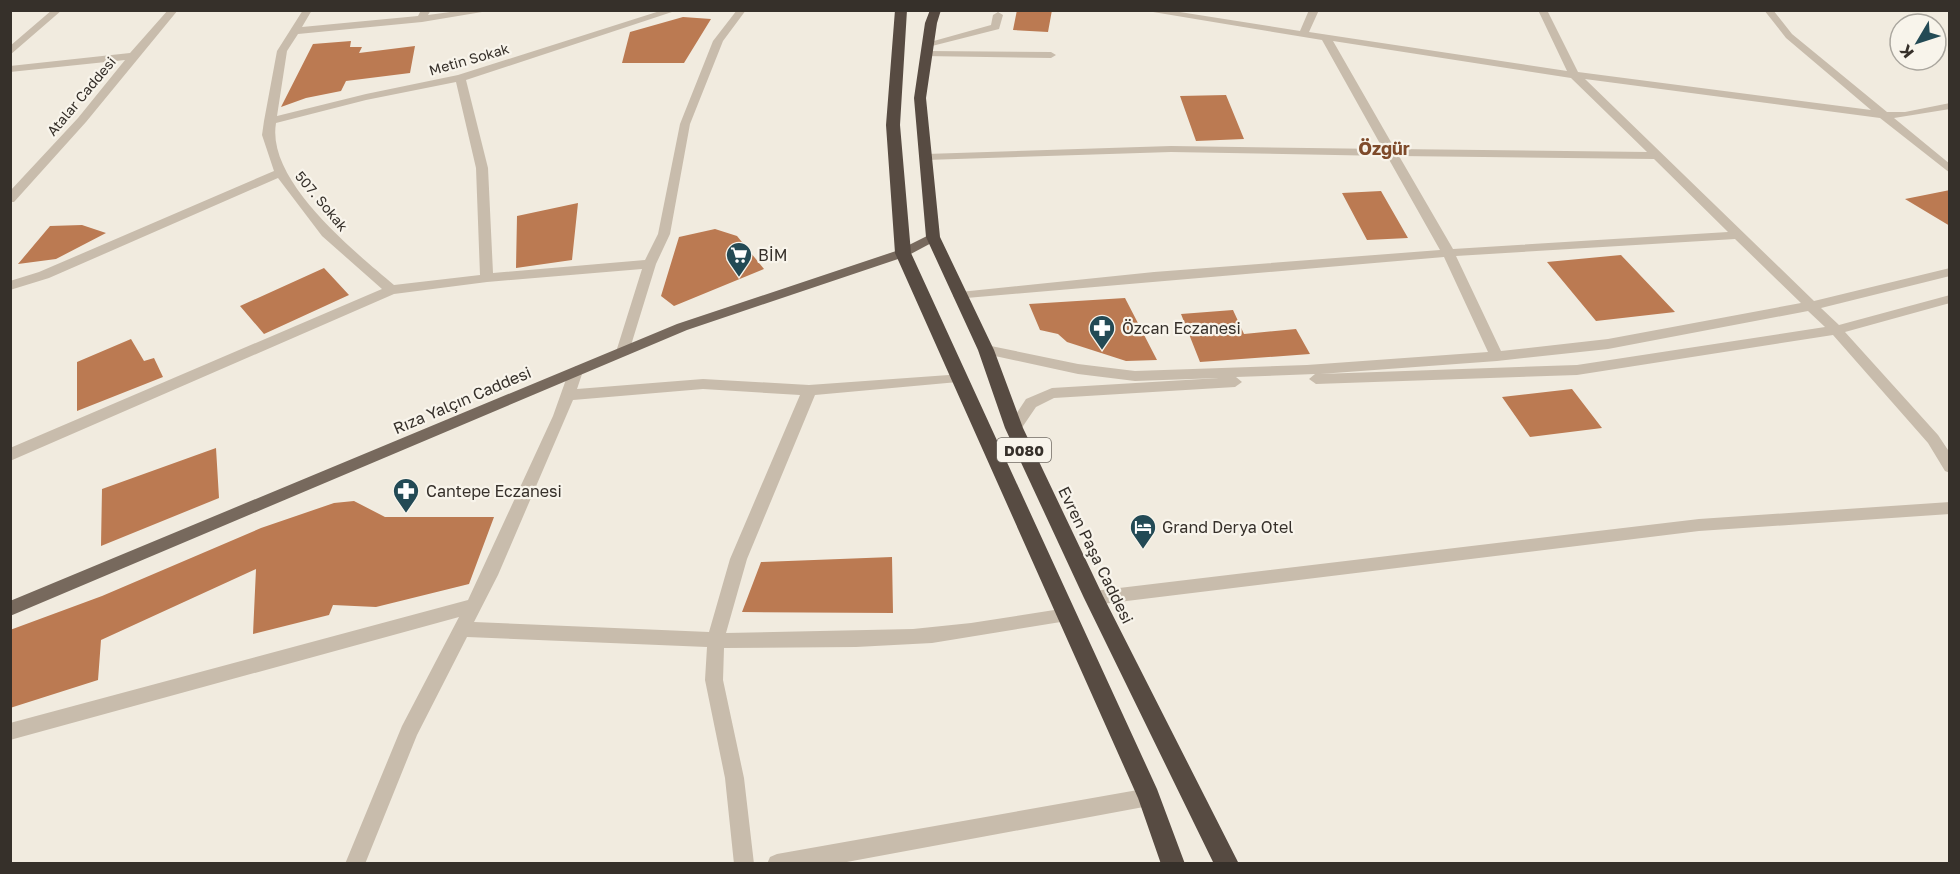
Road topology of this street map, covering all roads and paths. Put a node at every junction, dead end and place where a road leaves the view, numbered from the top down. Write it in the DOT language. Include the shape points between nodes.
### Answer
graph roads {
  1 [pos="58,10"];
  2 [pos="174,10"];
  3 [pos="308,10"];
  4 [pos="490,10"];
  5 [pos="674,10"];
  6 [pos="742,10"];
  7 [pos="901,10"];
  8 [pos="936,10"];
  9 [pos="1145,10"];
  10 [pos="1314,10"];
  11 [pos="1542,10"];
  12 [pos="1768,10"];
  13 [pos="424,15"];
  14 [pos="998,15"];
  15 [pos="294,31"];
  16 [pos="1303,34"];
  17 [pos="1326,38"];
  18 [pos="927,49"];
  19 [pos="10,52"];
  20 [pos="1051,55"];
  21 [pos="133,56"];
  22 [pos="10,69"];
  23 [pos="1574,75"];
  24 [pos="460,78"];
  25 [pos="1950,106"];
  26 [pos="1886,115"];
  27 [pos="269,121"];
  28 [pos="1389,151"];
  29 [pos="1657,156"];
  30 [pos="926,157"];
  31 [pos="1950,170"];
  32 [pos="280,173"];
  33 [pos="10,199"];
  34 [pos="1738,235"];
  35 [pos="933,237"];
  36 [pos="1448,252"];
  37 [pos="903,253"];
  38 [pos="650,264"];
  39 [pos="1950,272"];
  40 [pos="487,278"];
  41 [pos="10,286"];
  42 [pos="391,290"];
  43 [pos="960,296"];
  44 [pos="1950,299"];
  45 [pos="1810,306"];
  46 [pos="1836,330"];
  47 [pos="986,350"];
  48 [pos="623,352"];
  49 [pos="1497,356"];
  50 [pos="576,372"];
  51 [pos="958,377"];
  52 [pos="809,390"];
  53 [pos="568,395"];
  54 [pos="1014,428"];
  55 [pos="10,455"];
  56 [pos="1950,467"];
  57 [pos="1950,508"];
  58 [pos="1094,598"];
  59 [pos="474,606"];
  60 [pos="10,609"];
  61 [pos="1067,615"];
  62 [pos="462,629"];
  63 [pos="717,642"];
  64 [pos="10,732"];
  65 [pos="1149,797"];
  66 [pos="355,864"];
  67 [pos="744,864"];
  68 [pos="777,864"];
  69 [pos="1173,864"];
  70 [pos="1227,864"];
  1 -- 19 [label="street"];
  2 -- 21 [label="street, Atalar Caddesi"];
  3 -- 15 [label="street, 507. Sokak"];
  4 -- 13 [label="street"];
  5 -- 24 [label="street, Metin Sokak"];
  6 -- 38 [label="street" via="717,41 685,124 664,234"];
  7 -- 37 [label="highway, D080" via="893,125"];
  8 -- 18 [label="highway, Evren Paşa Caddesi / D080"];
  9 -- 16 [label="street"];
  10 -- 16 [label="street"];
  11 -- 23 [label="street"];
  12 -- 26 [label="street" via="1789,36"];
  13 -- 15 [label="street"];
  14 -- 18 [label="street" via="996,27"];
  15 -- 27 [label="street, 507. Sokak" via="282,51"];
  16 -- 17 [label="street"];
  17 -- 23 [label="street"];
  17 -- 28 [label="street"];
  18 -- 20 [label="street"];
  18 -- 30 [label="highway, Evren Paşa Caddesi / D080" via="920,98"];
  21 -- 22 [label="street"];
  21 -- 33 [label="street, Atalar Caddesi" via="82,120"];
  23 -- 26 [label="street"];
  23 -- 29 [label="street"];
  24 -- 27 [label="street, Metin Sokak"];
  24 -- 40 [label="street" via="482,168"];
  25 -- 26 [label="street"];
  26 -- 31 [label="street"];
  27 -- 32 [label="street, 507. Sokak" via="268,135"];
  28 -- 29 [label="street"];
  28 -- 30 [label="street" via="1172,149"];
  28 -- 36 [label="street"];
  29 -- 34 [label="street"];
  30 -- 35 [label="highway, Evren Paşa Caddesi / D080"];
  32 -- 41 [label="street"];
  32 -- 42 [label="street, 507. Sokak" via="326,233"];
  34 -- 36 [label="street"];
  34 -- 45 [label="street"];
  35 -- 37 [label="main road, Rıza Yalçın Caddesi"];
  35 -- 43 [label="highway, Evren Paşa Caddesi / D080"];
  36 -- 43 [label="street"];
  36 -- 49 [label="street"];
  37 -- 48 [label="main road, Rıza Yalçın Caddesi" via="682,327"];
  37 -- 51 [label="highway, D080"];
  38 -- 40 [label="street"];
  38 -- 48 [label="street"];
  39 -- 45 [label="street"];
  40 -- 42 [label="street"];
  42 -- 55 [label="street"];
  43 -- 47 [label="highway, Evren Paşa Caddesi / D080"];
  44 -- 46 [label="street"];
  45 -- 46 [label="street"];
  45 -- 49 [label="street" via="1608,344"];
  46 -- 54 [label="street" via="1577,370 1264,380 1052,393 1031,403"];
  46 -- 56 [label="street" via="1933,439"];
  47 -- 49 [label="street" via="1077,369 1135,376 1306,370"];
  47 -- 54 [label="highway, Evren Paşa Caddesi / D080"];
  48 -- 50 [label="main road, Rıza Yalçın Caddesi"];
  50 -- 53 [label="street"];
  50 -- 60 [label="main road, Rıza Yalçın Caddesi"];
  51 -- 52 [label="street"];
  51 -- 61 [label="highway, D080"];
  52 -- 53 [label="street" via="703,384"];
  52 -- 63 [label="street" via="725,599"];
  53 -- 59 [label="street"];
  54 -- 58 [label="highway, Evren Paşa Caddesi / D080"];
  57 -- 58 [label="street" via="1699,525"];
  58 -- 70 [label="highway, Evren Paşa Caddesi / D080"];
  59 -- 62 [label="street"];
  59 -- 64 [label="street"];
  61 -- 63 [label="street" via="916,637"];
  61 -- 65 [label="highway, D080"];
  62 -- 63 [label="street"];
  62 -- 66 [label="street" via="410,732"];
  63 -- 67 [label="street" via="713,667 742,818"];
  65 -- 68 [label="street"];
  65 -- 69 [label="highway, D080"];
}
